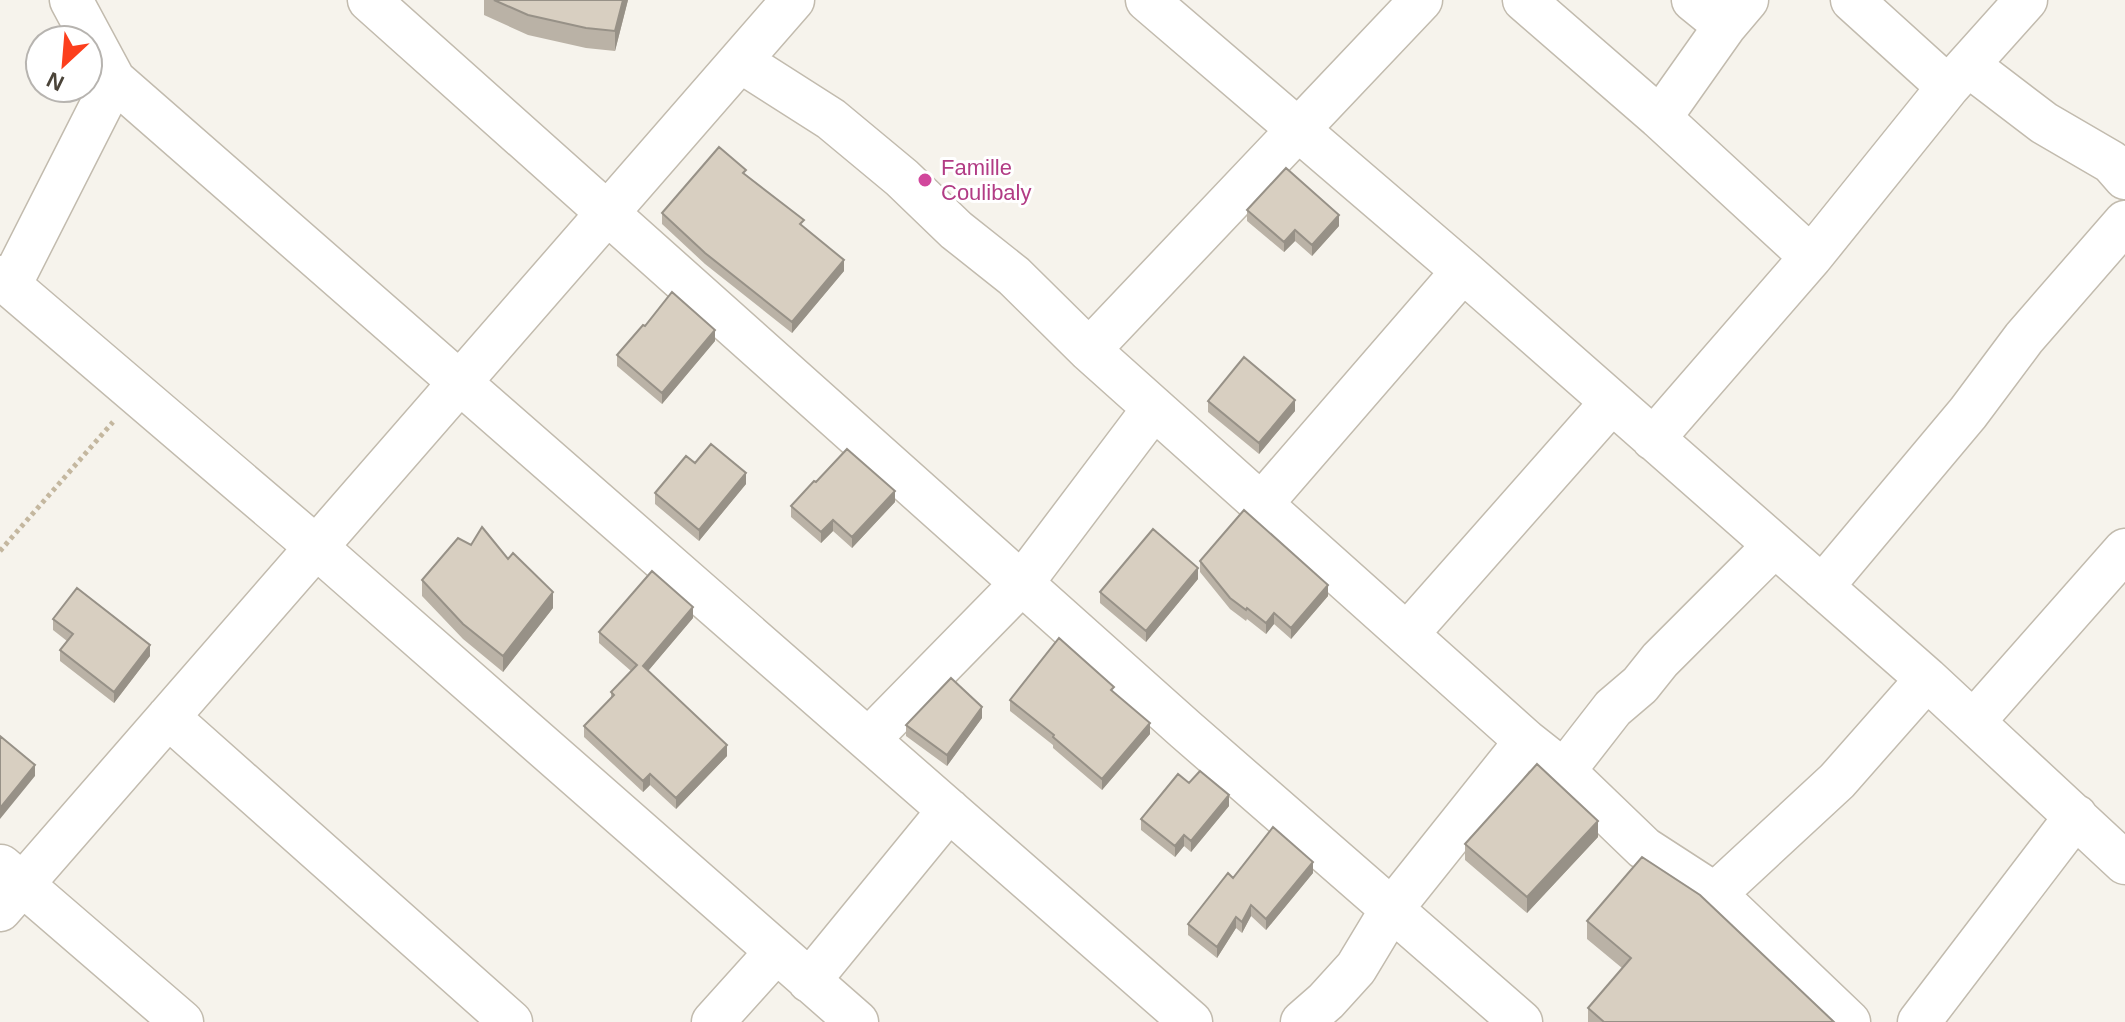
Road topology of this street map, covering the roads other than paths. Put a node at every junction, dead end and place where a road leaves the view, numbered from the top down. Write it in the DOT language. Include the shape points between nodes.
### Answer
graph roads {
  1 [pos="71,0"];
  2 [pos="369,0"];
  3 [pos="793,0"];
  4 [pos="1147,0"];
  5 [pos="1421,0"];
  6 [pos="1524,0"];
  7 [pos="1693,0"];
  8 [pos="1852,0"];
  9 [pos="2026,0"];
  10 [pos="1736,13"];
  11 [pos="740,61"];
  12 [pos="1958,76"];
  13 [pos="114,80"];
  14 [pos="1660,118"];
  15 [pos="1299,128"];
  16 [pos="2120,161"];
  17 [pos="607,214"];
  18 [pos="2125,222"];
  19 [pos="1811,257"];
  20 [pos="1463,271"];
  21 [pos="5,281"];
  22 [pos="1089,350"];
  23 [pos="460,382"];
  24 [pos="1611,403"];
  25 [pos="1154,408"];
  26 [pos="1653,439"];
  27 [pos="1262,503"];
  28 [pos="1774,546"];
  29 [pos="316,547"];
  30 [pos="2125,550"];
  31 [pos="1022,583"];
  32 [pos="1822,587"];
  33 [pos="1407,634"];
  34 [pos="1927,679"];
  35 [pos="168,717"];
  36 [pos="1974,721"];
  37 [pos="870,738"];
  38 [pos="1526,741"];
  39 [pos="1564,771"];
  40 [pos="949,810"];
  41 [pos="2076,816"];
  42 [pos="2125,863"];
  43 [pos="7,886"];
  44 [pos="1715,894"];
  45 [pos="1391,910"];
  46 [pos="776,952"];
  47 [pos="809,981"];
  48 [pos="182,1022"];
  49 [pos="511,1022"];
  50 [pos="713,1022"];
  51 [pos="857,1022"];
  52 [pos="1191,1022"];
  53 [pos="1302,1022"];
  54 [pos="1521,1022"];
  55 [pos="1849,1022"];
  56 [pos="1919,1022"];
  1 -- 13 [label="street"];
  2 -- 17 [label="street"];
  3 -- 11 [label="street"];
  4 -- 15 [label="street"];
  5 -- 15 [label="street"];
  6 -- 14 [label="street"];
  7 -- 10 [label="street"];
  8 -- 12 [label="street"];
  9 -- 12 [label="street"];
  10 -- 14 [label="street"];
  11 -- 17 [label="street"];
  11 -- 22 [label="street" via="831,119 1014,276"];
  12 -- 16 [label="street"];
  12 -- 19 [label="street"];
  13 -- 21 [label="street"];
  13 -- 23 [label="street"];
  14 -- 19 [label="street"];
  15 -- 20 [label="street"];
  15 -- 22 [label="street"];
  17 -- 23 [label="street"];
  17 -- 31 [label="street"];
  18 -- 32 [label="street"];
  19 -- 26 [label="street"];
  20 -- 24 [label="street"];
  20 -- 27 [label="street"];
  21 -- 29 [label="street"];
  22 -- 25 [label="street"];
  23 -- 29 [label="street"];
  23 -- 37 [label="street"];
  24 -- 26 [label="street"];
  24 -- 33 [label="street"];
  25 -- 27 [label="street"];
  25 -- 31 [label="street"];
  26 -- 28 [label="street"];
  27 -- 33 [label="street"];
  28 -- 32 [label="street"];
  28 -- 39 [label="street" via="1613,708"];
  29 -- 35 [label="street"];
  29 -- 46 [label="street"];
  30 -- 36 [label="street"];
  31 -- 37 [label="street"];
  31 -- 45 [label="street"];
  32 -- 34 [label="street"];
  33 -- 38 [label="street"];
  34 -- 36 [label="street"];
  34 -- 44 [label="street" via="1837,781"];
  35 -- 43 [label="street"];
  35 -- 49 [label="street"];
  36 -- 41 [label="street"];
  37 -- 40 [label="street"];
  38 -- 39 [label="street"];
  38 -- 45 [label="street"];
  39 -- 44 [label="street" via="1644,848"];
  40 -- 47 [label="street"];
  40 -- 52 [label="street"];
  41 -- 42 [label="street"];
  41 -- 56 [label="street"];
  43 -- 48 [label="street"];
  44 -- 55 [label="street"];
  45 -- 53 [label="street" via="1356,968"];
  45 -- 54 [label="street"];
  46 -- 47 [label="street"];
  46 -- 50 [label="street"];
  47 -- 51 [label="street"];
}
